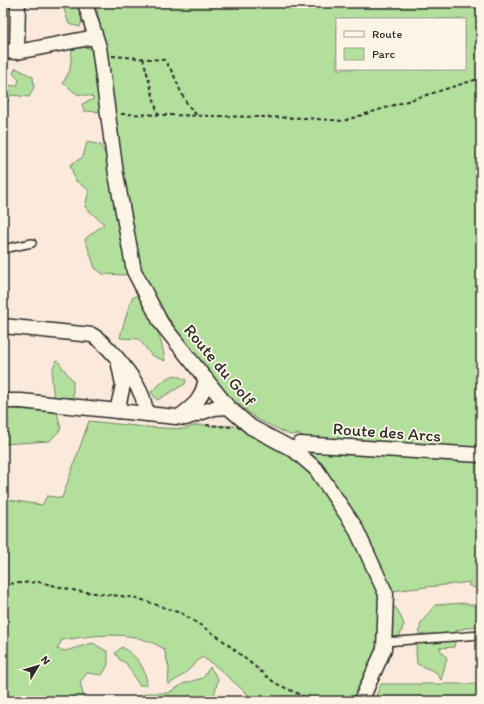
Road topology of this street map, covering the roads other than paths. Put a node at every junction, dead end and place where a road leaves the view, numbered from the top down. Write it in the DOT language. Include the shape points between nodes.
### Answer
graph roads {
  1 [pos="18,3"];
  2 [pos="85,3"];
  3 [pos="95,37"];
  4 [pos="3,51"];
  5 [pos="17,52"];
  6 [pos="32,243"];
  7 [pos="3,249"];
  8 [pos="3,326"];
  9 [pos="117,358"];
  10 [pos="206,379"];
  11 [pos="3,401"];
  12 [pos="228,407"];
  13 [pos="117,411"];
  14 [pos="147,414"];
  15 [pos="179,417"];
  16 [pos="294,450"];
  17 [pos="481,456"];
  18 [pos="481,635"];
  19 [pos="384,642"];
  20 [pos="361,701"];
  1 -- 5 [label="street"];
  2 -- 3 [label="street, Route du Golf"];
  3 -- 5 [label="street"];
  3 -- 10 [label="street, Route du Golf" via="134,271 161,323"];
  4 -- 5 [label="street"];
  6 -- 7 [label="lane"];
  8 -- 9 [label="street" via="92,335 102,341"];
  9 -- 13 [label="street" via="122,385"];
  9 -- 14 [label="street" via="142,395"];
  10 -- 12 [label="street, Route du Golf"];
  10 -- 15 [label="street" via="202,394 194,405"];
  11 -- 13 [label="street"];
  12 -- 15 [label="street" via="214,408 186,418"];
  12 -- 16 [label="street, Route du Golf" via="251,427"];
  13 -- 14 [label="street"];
  14 -- 15 [label="street"];
  16 -- 17 [label="street, Route des Arcs" via="300,444"];
  16 -- 19 [label="street, Route du Golf" via="316,469 355,527 386,594"];
  18 -- 19 [label="lane"];
  19 -- 20 [label="street, Route du Golf" via="384,649"];
}
